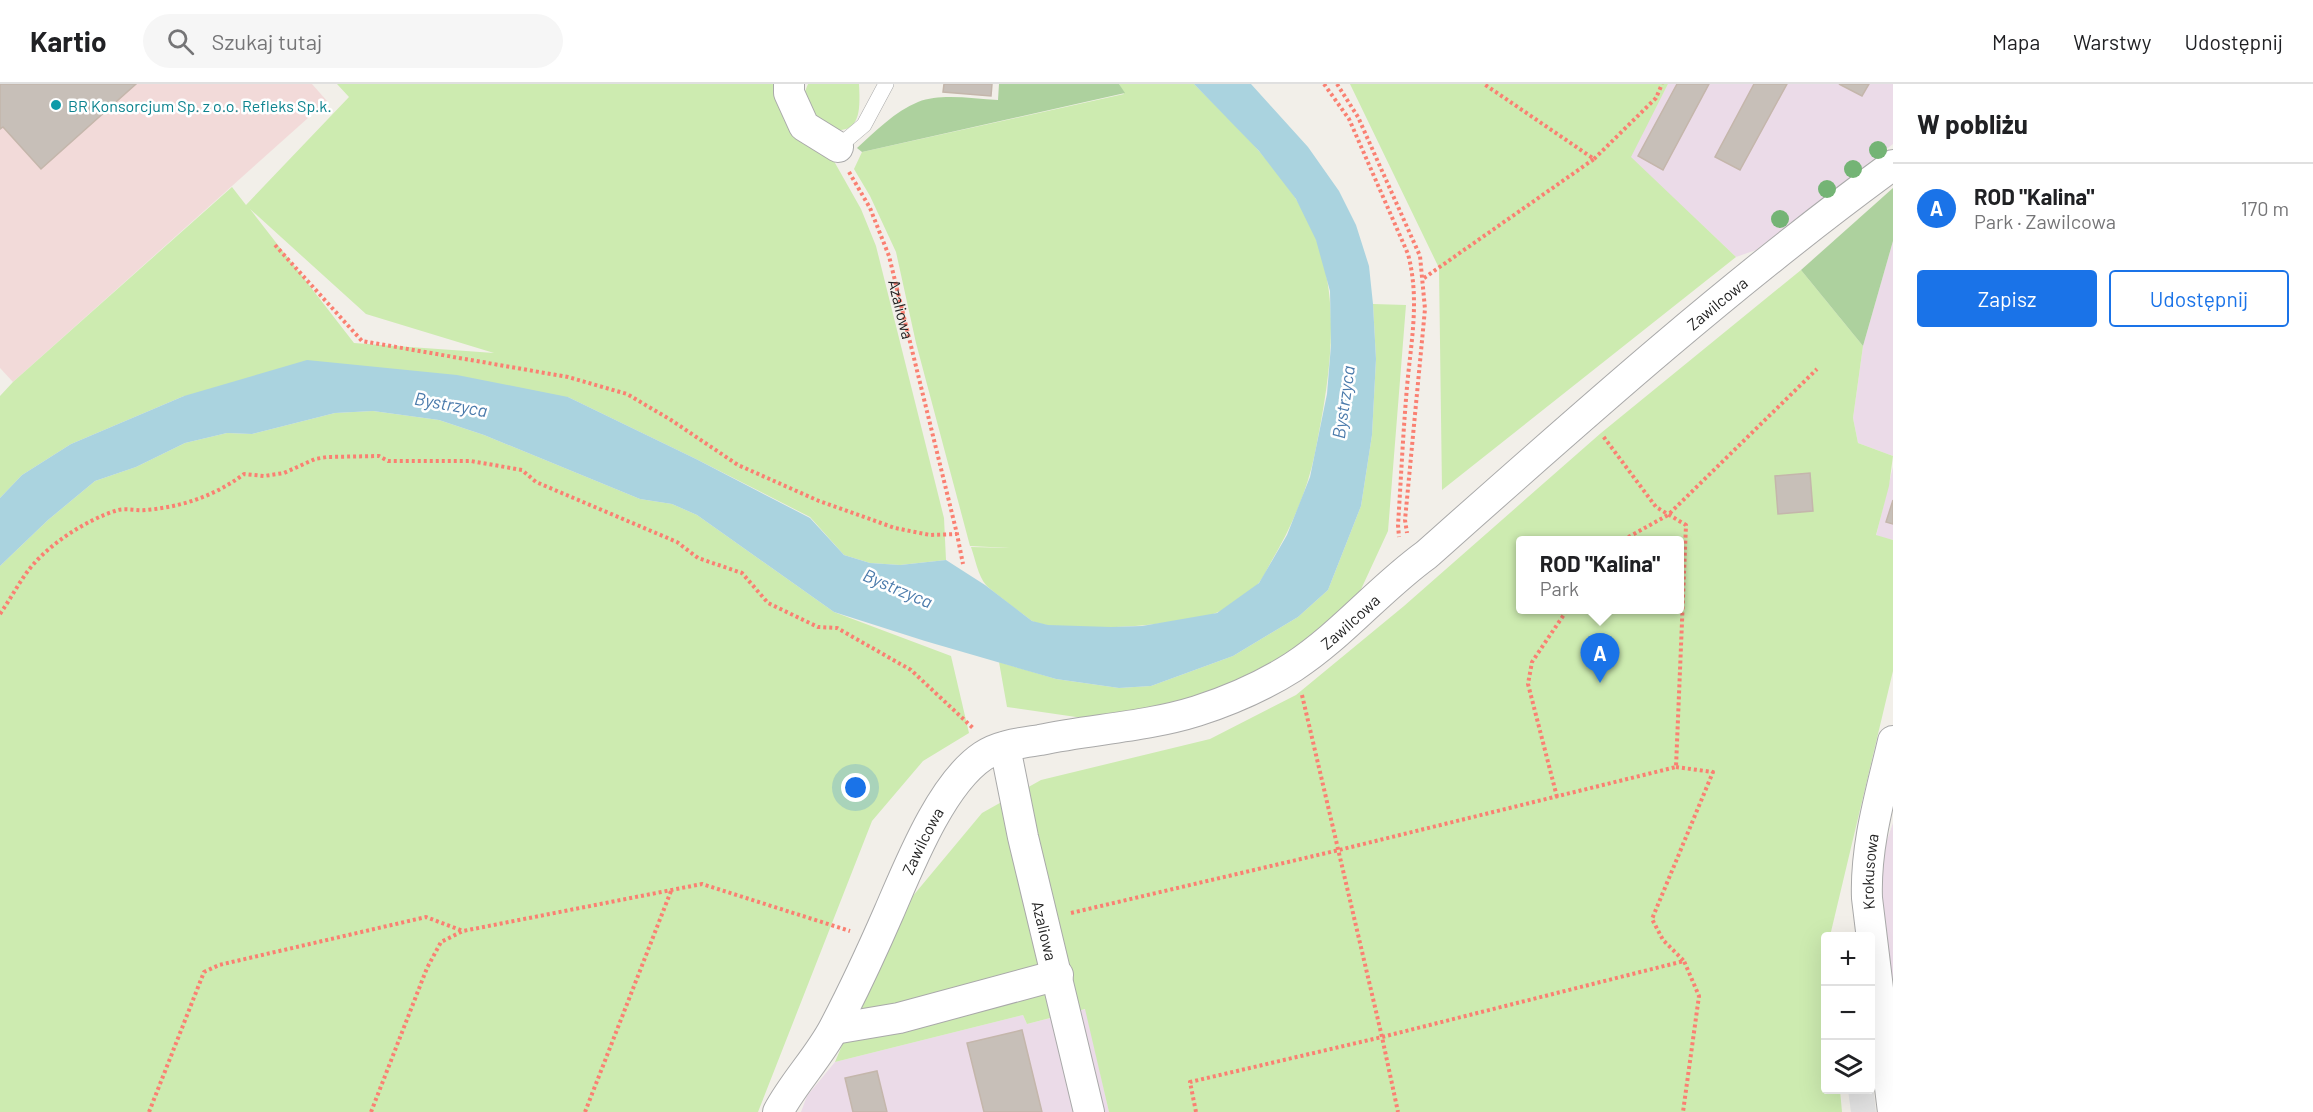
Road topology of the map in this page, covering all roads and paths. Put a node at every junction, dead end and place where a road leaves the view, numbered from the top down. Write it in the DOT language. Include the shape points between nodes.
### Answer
graph roads {
  1 [pos="789,84"];
  2 [pos="886,84"];
  3 [pos="1324,84"];
  4 [pos="1337,84"];
  5 [pos="1484,84"];
  6 [pos="1662,84"];
  7 [pos="838,147"];
  8 [pos="1594,159"];
  9 [pos="1893,165"];
  10 [pos="275,245"];
  11 [pos="1424,278"];
  12 [pos="1816,369"];
  13 [pos="1586,413"];
  14 [pos="1668,515"];
  15 [pos="957,534"];
  16 [pos="1630,536"];
  17 [pos="1415,563"];
  18 [pos="963,564"];
  19 [pos="1684,573"];
  20 [pos="0,614"];
  21 [pos="1564,614"];
  22 [pos="1682,614"];
  23 [pos="1295,666"];
  24 [pos="1893,741"];
  25 [pos="1001,748"];
  26 [pos="1676,767"];
  27 [pos="1557,796"];
  28 [pos="1339,850"];
  29 [pos="672,890"];
  30 [pos="1044,919"];
  31 [pos="463,931"];
  32 [pos="877,939"];
  33 [pos="1684,961"];
  34 [pos="1058,975"];
  35 [pos="834,1029"];
  36 [pos="1382,1037"];
  37 [pos="149,1112"];
  38 [pos="371,1112"];
  39 [pos="585,1112"];
  40 [pos="778,1112"];
  41 [pos="1089,1112"];
  42 [pos="1196,1112"];
  43 [pos="1398,1112"];
  44 [pos="1683,1112"];
  45 [pos="1893,1112"];
  1 -- 7 [label="street" via="789,93 804,126"];
  2 -- 7 [label="lane" via="864,125"];
  3 -- 17 [label="path" via="1348,119 1408,254 1413,275 1415,313 1398,525"];
  4 -- 11 [label="path" via="1377,157 1420,256"];
  5 -- 8 [label="path"];
  6 -- 8 [label="path" via="1656,98"];
  7 -- 15 [label="path, Azaliowa" via="870,208 889,256"];
  8 -- 11 [label="path"];
  9 -- 13 [label="street, Zawilcowa" via="1831,210"];
  10 -- 15 [label="path" via="362,341 568,377 627,394 738,465 819,501 895,528 930,535"];
  11 -- 17 [label="path" via="1425,309 1405,520"];
  12 -- 14 [label="path"];
  13 -- 14 [label="path" via="1656,507"];
  13 -- 17 [label="street, Zawilcowa"];
  14 -- 16 [label="path"];
  14 -- 19 [label="path" via="1686,525"];
  15 -- 18 [label="path, Azaliowa"];
  17 -- 23 [label="street, Zawilcowa"];
  20 -- 25 [label="path" via="26,574 54,544 119,510 146,510 194,501 224,489 244,474 284,473 327,457 471,461 522,470 536,482 677,542 698,558 742,573 768,603 818,627 837,628 911,670"];
  21 -- 27 [label="path" via="1532,662 1528,684"];
  22 -- 26 [label="path"];
  23 -- 25 [label="street, Zawilcowa" via="1249,691 1195,712"];
  23 -- 28 [label="path"];
  24 -- 45 [label="street, Krokusowa" via="1866,872"];
  25 -- 30 [label="street, Azaliowa"];
  25 -- 32 [label="street, Zawilcowa" via="982,757 951,788 913,857"];
  26 -- 27 [label="path"];
  26 -- 33 [label="path" via="1713,772 1652,919 1663,940"];
  27 -- 28 [label="path"];
  28 -- 30 [label="path"];
  28 -- 36 [label="path"];
  29 -- 31 [label="path"];
  29 -- 32 [label="path" via="702,884"];
  29 -- 39 [label="path"];
  30 -- 34 [label="street, Azaliowa"];
  31 -- 37 [label="path" via="426,917 219,965 204,972"];
  31 -- 38 [label="path" via="441,942 427,968"];
  32 -- 35 [label="street, Zawilcowa"];
  33 -- 36 [label="path"];
  33 -- 44 [label="path" via="1699,996"];
  34 -- 35 [label="street" via="899,1018"];
  34 -- 41 [label="street, Azaliowa"];
  35 -- 40 [label="street, Zawilcowa"];
  36 -- 42 [label="path" via="1190,1082"];
  36 -- 43 [label="path"];
}
